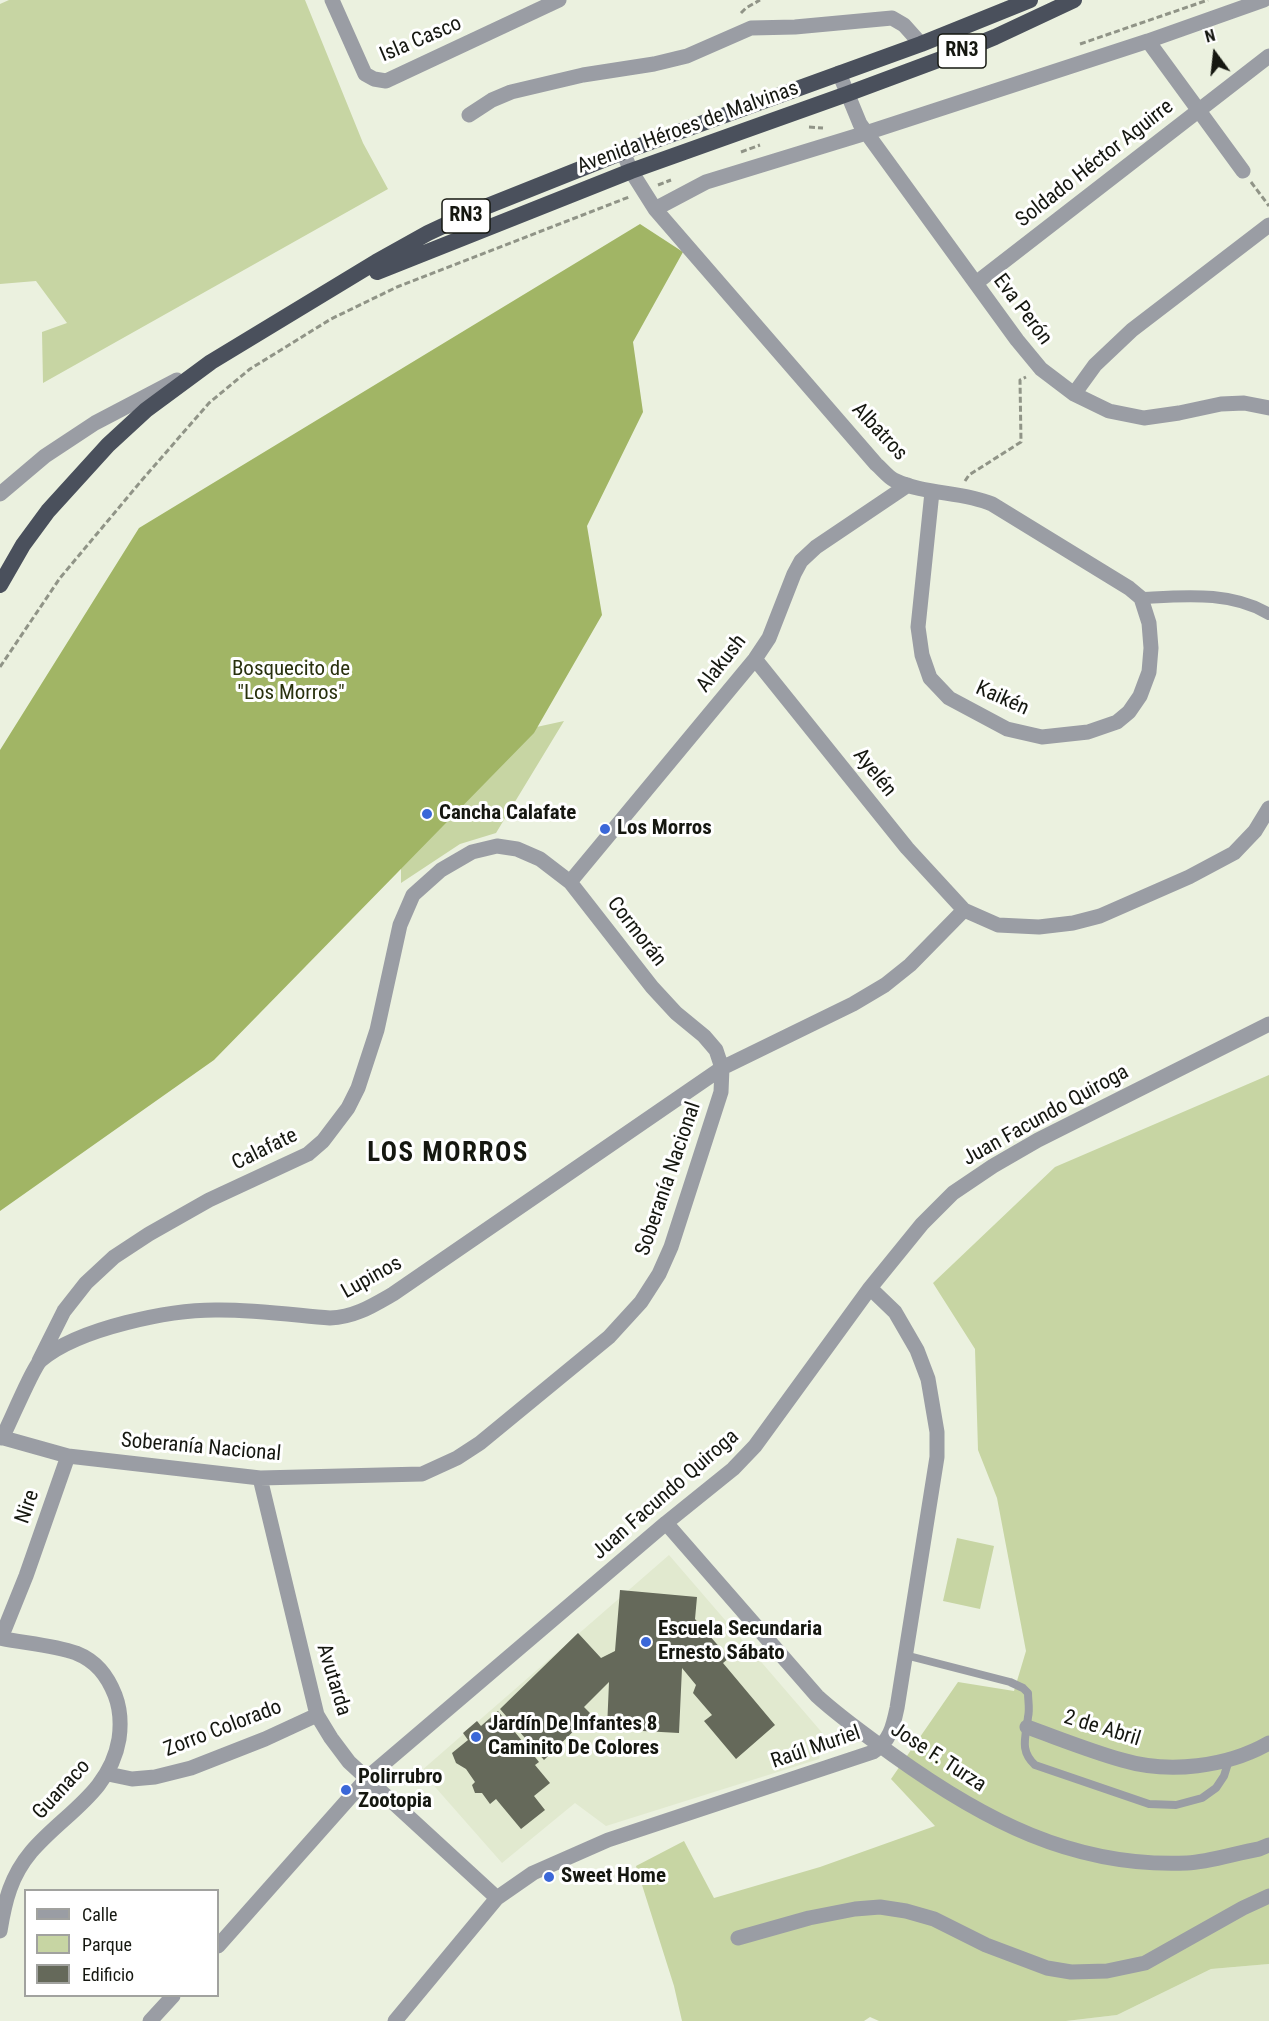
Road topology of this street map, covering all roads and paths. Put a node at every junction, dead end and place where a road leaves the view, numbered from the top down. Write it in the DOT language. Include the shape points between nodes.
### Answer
graph roads {
  1 [pos="332,0"];
  2 [pos="559,0"];
  3 [pos="1030,0"];
  4 [pos="1074,0"];
  5 [pos="1208,0"];
  6 [pos="1264,0"];
  7 [pos="1148,40"];
  8 [pos="921,44"];
  9 [pos="1075,46"];
  10 [pos="1269,56"];
  11 [pos="839,73"];
  12 [pos="847,94"];
  13 [pos="1198,110"];
  14 [pos="469,115"];
  15 [pos="802,128"];
  16 [pos="826,129"];
  17 [pos="866,133"];
  18 [pos="760,145"];
  19 [pos="623,152"];
  20 [pos="739,153"];
  21 [pos="631,171"];
  22 [pos="1243,171"];
  23 [pos="675,178"];
  24 [pos="644,191"];
  25 [pos="1269,206"];
  26 [pos="655,209"];
  27 [pos="1269,225"];
  28 [pos="976,283"];
  29 [pos="318,298"];
  30 [pos="211,362"];
  31 [pos="1041,369"];
  32 [pos="1074,394"];
  33 [pos="1269,408"];
  34 [pos="908,484"];
  35 [pos="932,492"];
  36 [pos="956,493"];
  37 [pos="0,494"];
  38 [pos="0,585"];
  39 [pos="1141,598"];
  40 [pos="1269,614"];
  41 [pos="755,659"];
  42 [pos="0,667"];
  43 [pos="1269,808"];
  44 [pos="497,846"];
  45 [pos="570,882"];
  46 [pos="964,910"];
  47 [pos="1269,1023"];
  48 [pos="722,1068"];
  49 [pos="870,1288"];
  50 [pos="39,1361"];
  51 [pos="1,1438"];
  52 [pos="68,1456"];
  53 [pos="260,1478"];
  54 [pos="666,1523"];
  55 [pos="1,1638"];
  56 [pos="905,1655"];
  57 [pos="317,1715"];
  58 [pos="1027,1727"];
  59 [pos="1269,1743"];
  60 [pos="881,1746"];
  61 [pos="1229,1760"];
  62 [pos="108,1774"];
  63 [pos="368,1777"];
  64 [pos="1269,1845"];
  65 [pos="1269,1896"];
  66 [pos="497,1898"];
  67 [pos="0,1931"];
  68 [pos="738,1938"];
  69 [pos="219,1945"];
  70 [pos="171,1997"];
  71 [pos="397,2020"];
  72 [pos="150,2021"];
  1 -- 2 [label="street, Isla Casco" via="365,74 386,81"];
  3 -- 8 [label="highway, Avenida Héroes de Malvinas / RN3"];
  4 -- 12 [label="highway, Avenida Héroes de Malvinas / RN3" via="995,37"];
  5 -- 9 [label="path"];
  6 -- 7 [label="street"];
  7 -- 13 [label="street"];
  7 -- 17 [label="street"];
  8 -- 11 [label="highway, Avenida Héroes de Malvinas / RN3"];
  8 -- 14 [label="street" via="892,18 751,28 687,56 511,92"];
  10 -- 13 [label="street, Soldado Héctor Aguirre"];
  11 -- 12 [label="street, Eva Perón"];
  11 -- 19 [label="highway, Avenida Héroes de Malvinas / RN3"];
  12 -- 17 [label="street, Eva Perón"];
  12 -- 21 [label="highway, Avenida Héroes de Malvinas / RN3"];
  13 -- 22 [label="street"];
  13 -- 28 [label="street, Soldado Héctor Aguirre"];
  15 -- 16 [label="path"];
  17 -- 26 [label="street" via="706,182"];
  17 -- 28 [label="street, Eva Perón"];
  18 -- 20 [label="path"];
  19 -- 21 [label="street, Albatros"];
  19 -- 29 [label="highway, Avenida Héroes de Malvinas / RN3" via="428,233"];
  21 -- 24 [label="street, Albatros"];
  21 -- 29 [label="highway, Avenida Héroes de Malvinas / RN3"];
  22 -- 25 [label="path"];
  23 -- 24 [label="path"];
  24 -- 26 [label="street, Albatros"];
  24 -- 42 [label="path" via="397,287 331,319 250,369 209,404 142,480 60,578"];
  26 -- 34 [label="street, Albatros" via="876,464 892,479"];
  27 -- 32 [label="street" via="1132,330 1095,365"];
  28 -- 31 [label="street, Eva Perón"];
  29 -- 30 [label="highway, Avenida Héroes de Malvinas / RN3"];
  30 -- 37 [label="street" via="95,423 45,456"];
  30 -- 38 [label="highway, Avenida Héroes de Malvinas / RN3" via="146,411 84,470 23,545"];
  31 -- 32 [label="street, Eva Perón"];
  31 -- 36 [label="path" via="1020,380 1021,442 969,475"];
  32 -- 33 [label="street, Eva Perón" via="1109,411 1144,418 1221,404"];
  34 -- 35 [label="street, Albatros"];
  34 -- 41 [label="street, Alakush" via="801,561 778,620"];
  35 -- 36 [label="street, Albatros"];
  35 -- 39 [label="street, Kaikén" via="918,627 922,655 930,678 949,698 1007,729 1042,737 1088,732 1117,722 1129,712 1149,672 1149,623"];
  36 -- 39 [label="street, Albatros" via="992,504"];
  39 -- 40 [label="street" via="1193,596 1233,600"];
  41 -- 45 [label="street, Alakush"];
  41 -- 46 [label="street, Ayelén" via="907,848"];
  43 -- 46 [label="street" via="1256,831 1234,853 1100,916 1039,927 998,925"];
  44 -- 45 [label="street, Cormorán" via="540,858"];
  44 -- 50 [label="street, Calafate" via="472,852 441,870 413,895 400,924 377,1030 358,1088 323,1141 308,1154 209,1200 114,1257 64,1311"];
  45 -- 48 [label="street, Cormorán" via="652,987 716,1050"];
  46 -- 48 [label="street" via="910,965 885,984 853,1004"];
  47 -- 49 [label="street, Juan Facundo Quiroga" via="993,1166 953,1193 928,1217"];
  48 -- 50 [label="street, Lupinos" via="393,1294 347,1317 219,1310 181,1313 91,1333"];
  48 -- 53 [label="street, Soberanía Nacional" via="721,1092 660,1274 609,1337 480,1443 422,1474"];
  49 -- 54 [label="street, Juan Facundo Quiroga" via="755,1446"];
  49 -- 56 [label="street, Raúl Muriel" via="895,1312 916,1350 928,1379 937,1432 937,1457"];
  50 -- 51 [label="street"];
  51 -- 52 [label="street, Soberanía Nacional"];
  52 -- 53 [label="street, Soberanía Nacional"];
  52 -- 55 [label="street, Nire"];
  53 -- 57 [label="street, Avutarda"];
  54 -- 60 [label="street, Jose F. Turza" via="817,1696 839,1717"];
  54 -- 63 [label="street, Juan Facundo Quiroga"];
  55 -- 62 [label="street, Guanaco" via="76,1654 99,1666 117,1701 121,1728"];
  56 -- 58 [label="lane" via="1023,1688 1028,1693"];
  56 -- 60 [label="street, Raúl Muriel" via="892,1733"];
  57 -- 62 [label="street, Zorro Colorado" via="190,1768 132,1779"];
  57 -- 63 [label="street, Avutarda" via="349,1762"];
  58 -- 61 [label="street, 2 de Abril" via="1124,1761 1185,1768"];
  58 -- 61 [label="lane" via="1024,1746 1027,1758 1035,1765 1149,1804 1176,1805 1202,1798 1216,1788"];
  59 -- 61 [label="street, 2 de Abril"];
  60 -- 64 [label="street, Jose F. Turza" via="931,1782 1005,1825 1086,1854 1141,1862 1189,1863"];
  60 -- 66 [label="street, Raúl Muriel" via="873,1752 608,1840 533,1873"];
  62 -- 67 [label="street, Guanaco" via="32,1852 10,1883"];
  63 -- 66 [label="street, Avutarda"];
  63 -- 69 [label="street, Juan Facundo Quiroga"];
  65 -- 68 [label="street" via="1145,1963 1107,1971 1047,1968 986,1945 934,1919 880,1906 809,1918"];
  66 -- 71 [label="street, Raúl Muriel"];
  70 -- 72 [label="street"];
}
